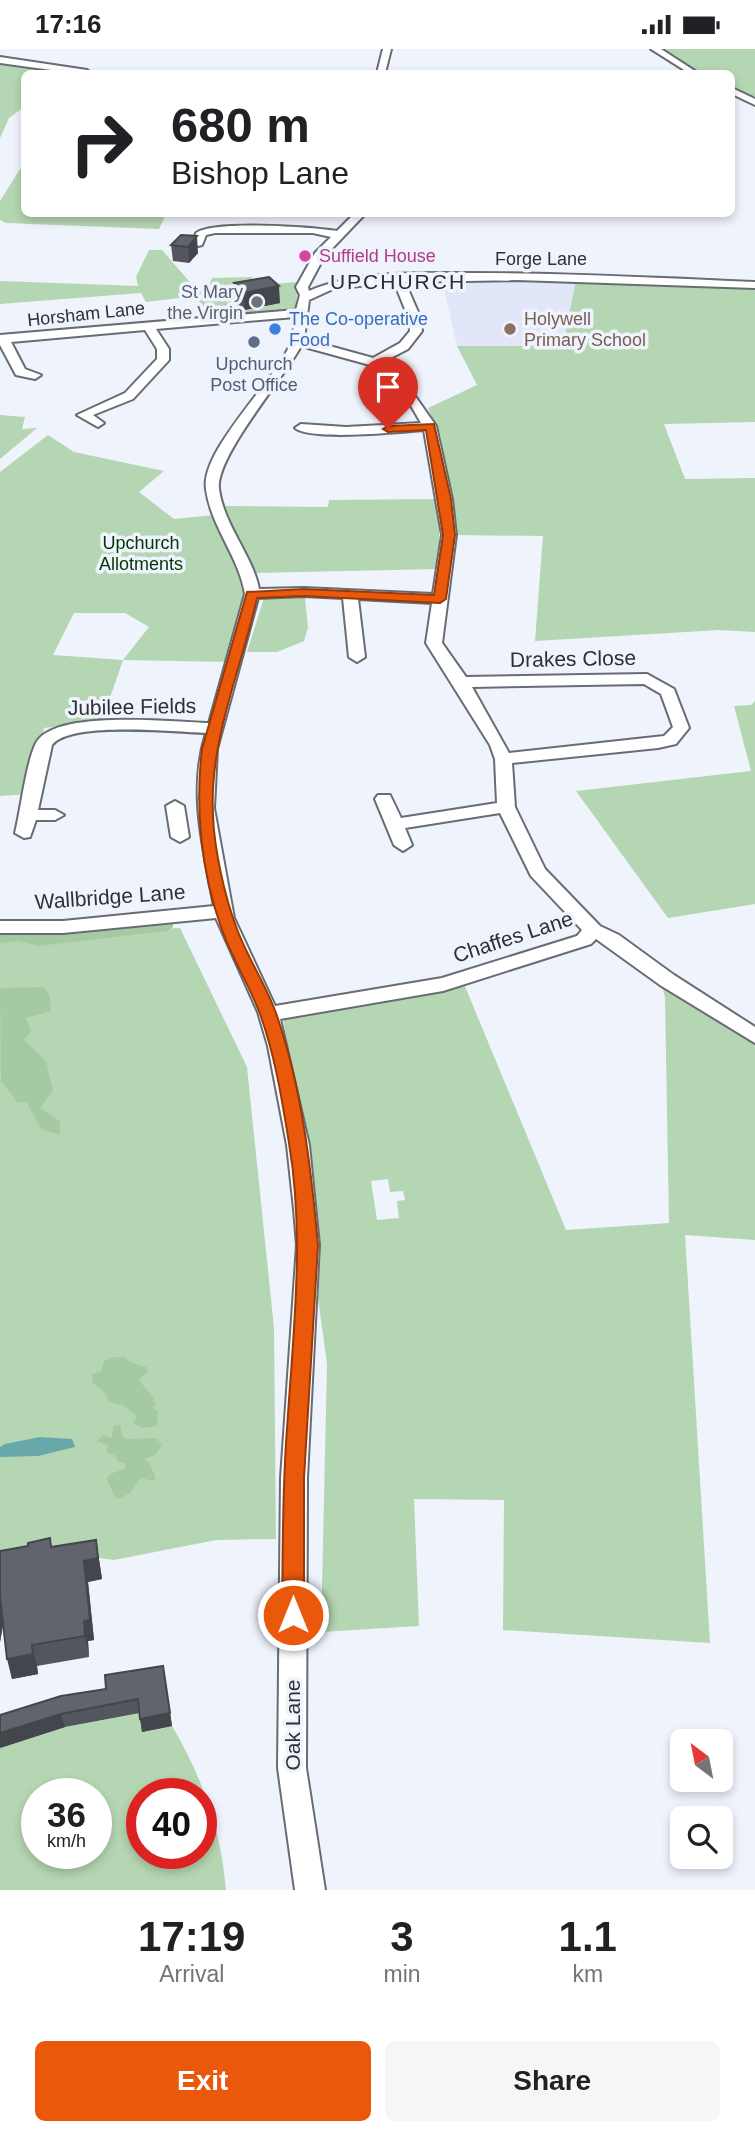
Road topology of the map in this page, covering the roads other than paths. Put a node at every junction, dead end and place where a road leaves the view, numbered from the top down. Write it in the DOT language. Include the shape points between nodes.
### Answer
graph roads {
  1 [pos="387,49"];
  2 [pos="654,49"];
  3 [pos="0,60"];
  4 [pos="67,70"];
  5 [pos="382,70"];
  6 [pos="689,70"];
  7 [pos="735,92"];
  8 [pos="755,102"];
  9 [pos="357,217"];
  10 [pos="339,235"];
  11 [pos="198,243"];
  12 [pos="399,280"];
  13 [pos="755,285"];
  14 [pos="314,288"];
  15 [pos="301,313"];
  16 [pos="147,325"];
  17 [pos="2,339"];
  18 [pos="298,341"];
  19 [pos="374,362"];
  20 [pos="35,375"];
  21 [pos="98,423"];
  22 [pos="430,426"];
  23 [pos="307,431"];
  24 [pos="252,594"];
  25 [pos="350,594"];
  26 [pos="440,599"];
  27 [pos="357,657"];
  28 [pos="461,682"];
  29 [pos="215,728"];
  30 [pos="503,759"];
  31 [pos="384,799"];
  32 [pos="506,807"];
  33 [pos="30,815"];
  34 [pos="55,815"];
  35 [pos="206,818"];
  36 [pos="178,822"];
  37 [pos="395,824"];
  38 [pos="24,833"];
  39 [pos="403,845"];
  40 [pos="223,911"];
  41 [pos="0,927"];
  42 [pos="593,930"];
  43 [pos="268,1014"];
  44 [pos="755,1036"];
  45 [pos="310,1890"];
  1 -- 5 [label="street"];
  2 -- 6 [label="street"];
  3 -- 4 [label="street"];
  7 -- 8 [label="street"];
  9 -- 10 [label="street"];
  10 -- 11 [label="street" via="313,230 215,230 201,233"];
  10 -- 14 [label="street" via="316,259"];
  12 -- 13 [label="street, Forge Lane" via="597,276"];
  12 -- 14 [label="street, Forge Lane"];
  12 -- 19 [label="street" via="416,331 404,346"];
  14 -- 15 [label="street"];
  15 -- 16 [label="street, Horsham Lane"];
  15 -- 18 [label="street"];
  16 -- 17 [label="street, Horsham Lane"];
  16 -- 21 [label="street" via="163,349 163,361 130,395 82,415"];
  17 -- 20 [label="street" via="20,372"];
  18 -- 19 [label="street, Chaffes Lane"];
  18 -- 24 [label="street" via="232,438 213,478 223,530 250,580"];
  19 -- 22 [label="street, Chaffes Lane" via="399,374"];
  22 -- 23 [label="street"];
  22 -- 26 [label="street, Chaffes Lane" via="449,535"];
  24 -- 25 [label="street"];
  24 -- 29 [label="street, Oak Lane"];
  25 -- 26 [label="street"];
  25 -- 27 [label="street"];
  26 -- 28 [label="street, Chaffes Lane" via="434,643"];
  28 -- 30 [label="street, Chaffes Lane"];
  28 -- 30 [label="street, Drakes Close" via="647,679 668,692 681,728 670,740 658,743"];
  29 -- 33 [label="street, Jubilee Fields" via="81,726 51,735 44,744"];
  29 -- 35 [label="street, Oak Lane" via="206,768"];
  30 -- 32 [label="street, Chaffes Lane"];
  31 -- 37 [label="street"];
  32 -- 37 [label="street"];
  32 -- 42 [label="street, Chaffes Lane" via="537,872"];
  33 -- 34 [label="street"];
  33 -- 38 [label="street, Jubilee Fields"];
  35 -- 36 [label="street"];
  35 -- 40 [label="street, Oak Lane"];
  37 -- 39 [label="street"];
  40 -- 41 [label="street, Wallbridge Lane" via="63,927"];
  40 -- 43 [label="street, Oak Lane"];
  42 -- 43 [label="street, Chaffes Lane" via="584,940 443,984"];
  42 -- 44 [label="street"];
  43 -- 45 [label="street, Oak Lane" via="299,1145 308,1245 294,1478 292,1768"];
}
